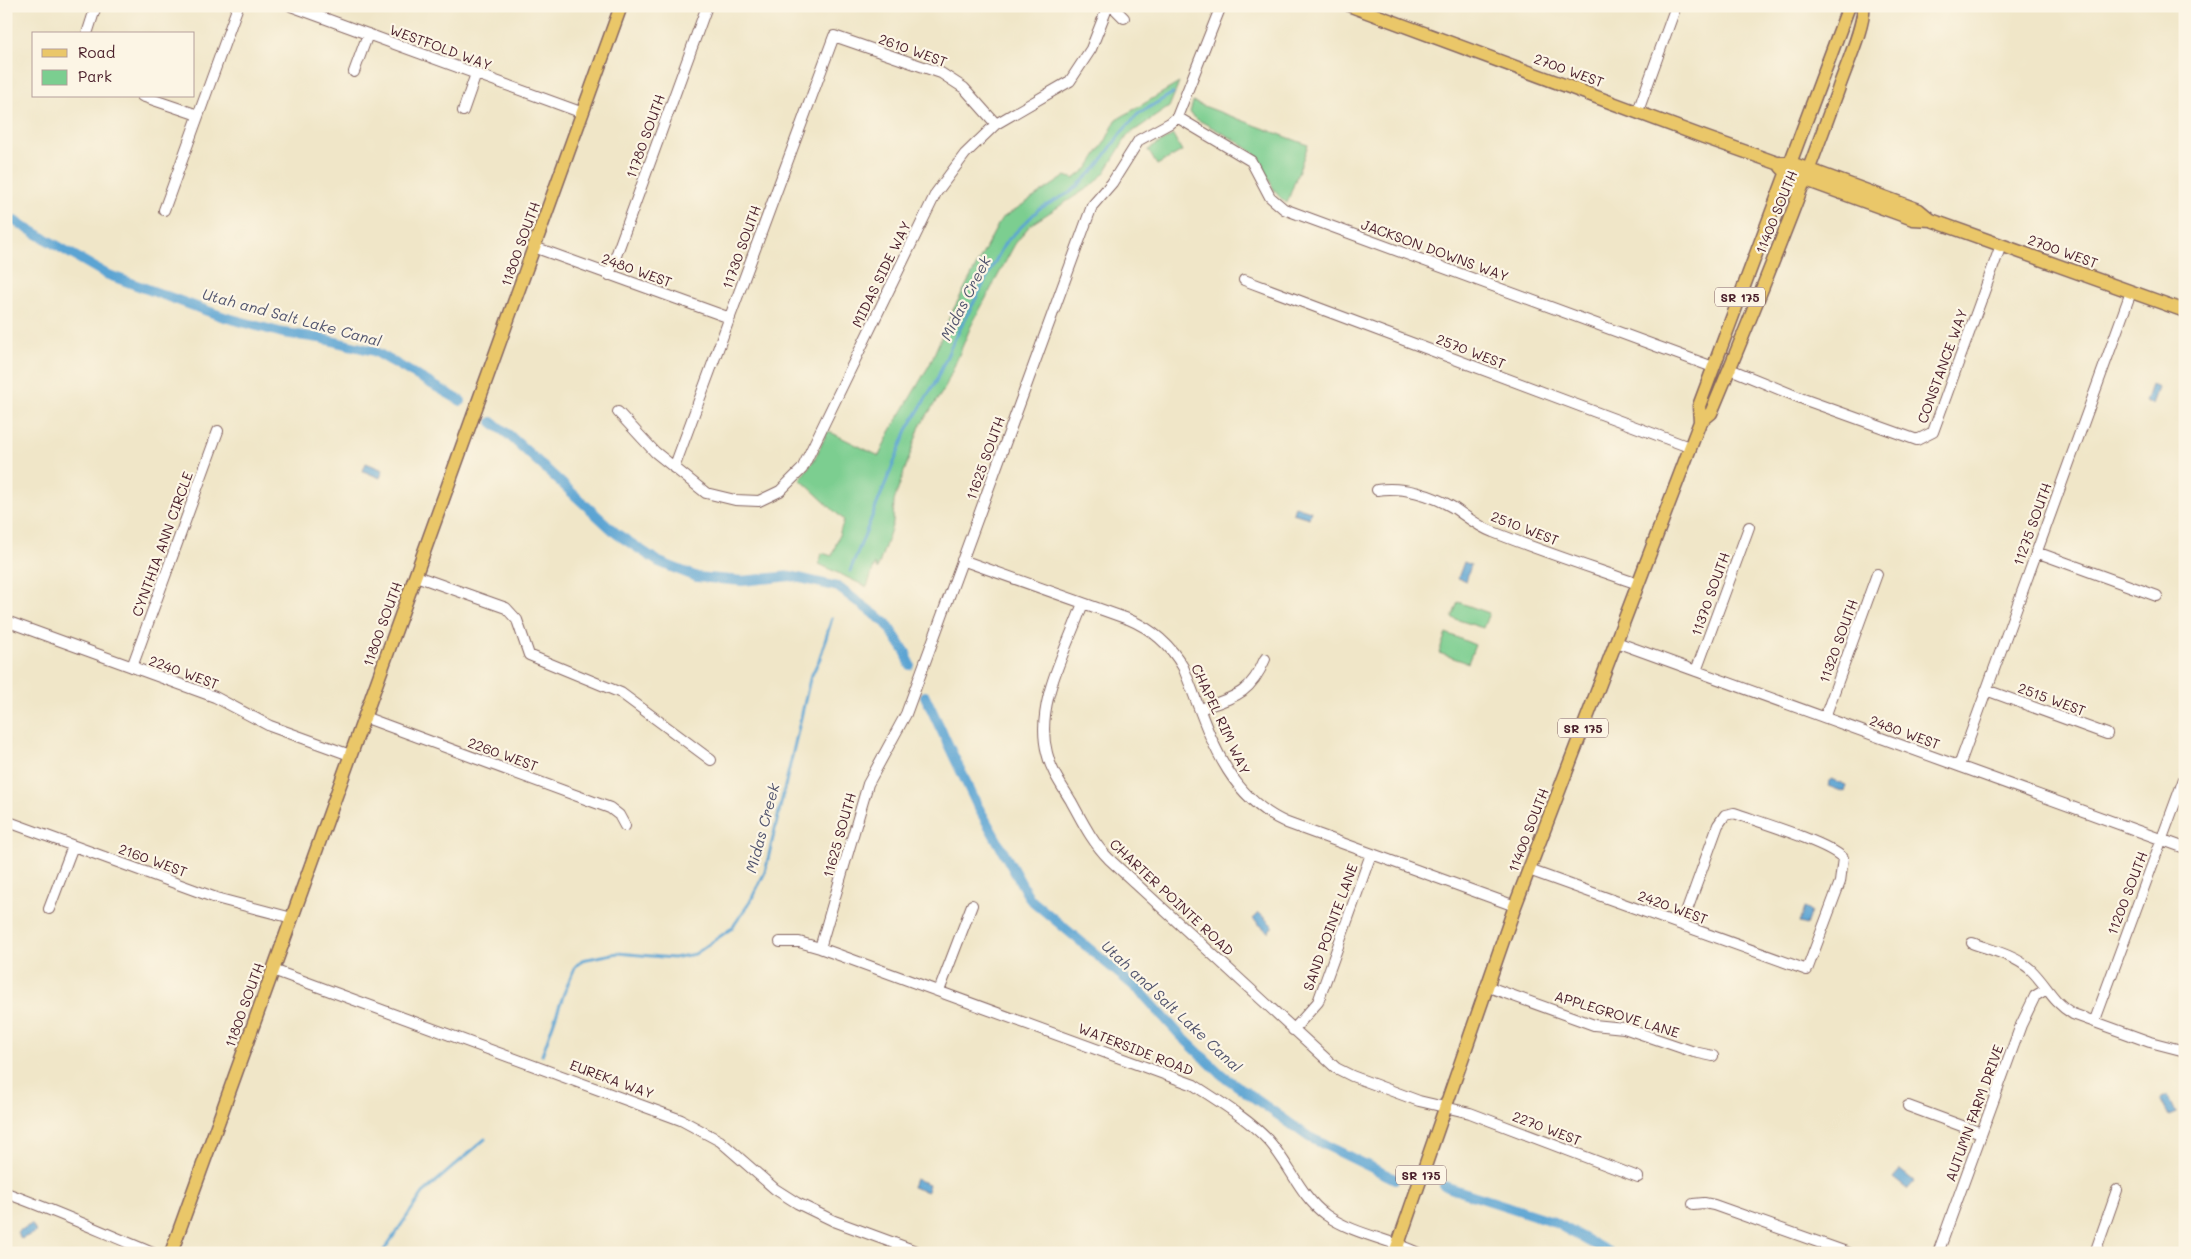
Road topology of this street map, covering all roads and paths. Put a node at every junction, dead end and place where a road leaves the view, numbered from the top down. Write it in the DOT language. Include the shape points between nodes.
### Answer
graph roads {
  1 [pos="96,6"];
  2 [pos="238,6"];
  3 [pos="291,6"];
  4 [pos="621,6"];
  5 [pos="707,6"];
  6 [pos="1110,6"];
  7 [pos="1221,6"];
  8 [pos="1351,6"];
  9 [pos="1676,6"];
  10 [pos="1849,6"];
  11 [pos="1863,6"];
  12 [pos="1124,18"];
  13 [pos="88,32"];
  14 [pos="368,34"];
  15 [pos="834,36"];
  16 [pos="354,72"];
  17 [pos="476,74"];
  18 [pos="148,98"];
  19 [pos="463,111"];
  20 [pos="1638,111"];
  21 [pos="583,113"];
  22 [pos="198,115"];
  23 [pos="1177,117"];
  24 [pos="996,124"];
  25 [pos="1789,168"];
  26 [pos="1807,175"];
  27 [pos="164,210"];
  28 [pos="2001,245"];
  29 [pos="534,247"];
  30 [pos="609,275"];
  31 [pos="1244,280"];
  32 [pos="2131,292"];
  33 [pos="2185,311"];
  34 [pos="730,318"];
  35 [pos="1713,367"];
  36 [pos="1730,368"];
  37 [pos="618,412"];
  38 [pos="1700,422"];
  39 [pos="218,430"];
  40 [pos="1690,447"];
  41 [pos="674,468"];
  42 [pos="1377,490"];
  43 [pos="1749,527"];
  44 [pos="2036,552"];
  45 [pos="962,560"];
  46 [pos="1877,574"];
  47 [pos="416,576"];
  48 [pos="1638,584"];
  49 [pos="2157,596"];
  50 [pos="1083,603"];
  51 [pos="6,621"];
  52 [pos="1616,642"];
  53 [pos="1265,659"];
  54 [pos="132,667"];
  55 [pos="1696,671"];
  56 [pos="1986,690"];
  57 [pos="1200,709"];
  58 [pos="364,717"];
  59 [pos="1825,717"];
  60 [pos="2107,734"];
  61 [pos="350,755"];
  62 [pos="711,760"];
  63 [pos="1959,766"];
  64 [pos="2185,776"];
  65 [pos="6,821"];
  66 [pos="626,826"];
  67 [pos="2162,840"];
  68 [pos="73,846"];
  69 [pos="2185,848"];
  70 [pos="1371,854"];
  71 [pos="1529,870"];
  72 [pos="972,905"];
  73 [pos="1515,906"];
  74 [pos="49,909"];
  75 [pos="292,918"];
  76 [pos="1682,924"];
  77 [pos="780,942"];
  78 [pos="1972,943"];
  79 [pos="820,948"];
  80 [pos="273,970"];
  81 [pos="1486,986"];
  82 [pos="2045,990"];
  83 [pos="939,991"];
  84 [pos="2095,1020"];
  85 [pos="1293,1030"];
  86 [pos="2185,1051"];
  87 [pos="1713,1056"];
  88 [pos="1445,1106"];
  89 [pos="1908,1106"];
  90 [pos="1981,1133"];
  91 [pos="1638,1177"];
  92 [pos="2117,1190"];
  93 [pos="6,1193"];
  94 [pos="1693,1204"];
  95 [pos="1396,1248"];
  96 [pos="153,1253"];
  97 [pos="171,1253"];
  98 [pos="921,1253"];
  99 [pos="1418,1253"];
  100 [pos="1849,1253"];
  101 [pos="1938,1253"];
  102 [pos="2095,1253"];
  1 -- 13 [label="street"];
  2 -- 22 [label="street"];
  3 -- 14 [label="street, WESTFOLD WAY"];
  4 -- 21 [label="main road, 11800 SOUTH"];
  5 -- 30 [label="street, 11780 SOUTH"];
  6 -- 12 [label="street"];
  6 -- 24 [label="street, MIDAS SIDE WAY" via="1091,48 1070,81"];
  7 -- 23 [label="street"];
  8 -- 20 [label="main road, 2700 WEST"];
  9 -- 20 [label="street"];
  10 -- 25 [label="main road, 11400 SOUTH / SR 175"];
  11 -- 26 [label="main road, 11400 SOUTH / SR 175" via="1864,13"];
  14 -- 16 [label="street"];
  14 -- 17 [label="street, WESTFOLD WAY"];
  15 -- 24 [label="street, 2610 WEST" via="941,73 964,88"];
  15 -- 34 [label="street, 11730 SOUTH"];
  17 -- 19 [label="street"];
  17 -- 21 [label="street, WESTFOLD WAY"];
  18 -- 22 [label="street"];
  20 -- 25 [label="main road, 2700 WEST"];
  21 -- 29 [label="main road, 11800 SOUTH"];
  22 -- 27 [label="street"];
  23 -- 35 [label="street, JACKSON DOWNS WAY" via="1251,161 1270,197 1284,209"];
  23 -- 45 [label="street, 11625 SOUTH" via="1139,140 1112,183 1092,206"];
  24 -- 41 [label="street, MIDAS SIDE WAY" via="965,154 936,193 802,469 780,491 759,501 735,500 706,492"];
  25 -- 26 [label="main road, 2700 WEST"];
  25 -- 35 [label="main road, 11400 SOUTH / SR 175"];
  26 -- 28 [label="main road, 2700 WEST" via="1919,210 1931,220"];
  26 -- 36 [label="main road, 11400 SOUTH / SR 175"];
  28 -- 32 [label="main road, 2700 WEST"];
  28 -- 36 [label="street, CONSTANCE WAY" via="1933,432 1917,440 1802,399"];
  29 -- 30 [label="street, 2480 WEST"];
  29 -- 47 [label="main road, 11800 SOUTH"];
  30 -- 34 [label="street, 2480 WEST"];
  31 -- 40 [label="street, 2570 WEST"];
  32 -- 33 [label="main road, 2700 WEST"];
  32 -- 44 [label="street, 11275 SOUTH"];
  34 -- 41 [label="street, 11730 SOUTH"];
  35 -- 38 [label="main road, 11400 SOUTH / SR 175" via="1699,406"];
  36 -- 38 [label="main road, 11400 SOUTH / SR 175" via="1711,413"];
  37 -- 41 [label="street, MIDAS SIDE WAY"];
  38 -- 40 [label="main road, 11400 SOUTH / SR 175"];
  39 -- 54 [label="street, CYNTHIA ANN CIRCLE"];
  40 -- 48 [label="main road, 11400 SOUTH / SR 175"];
  42 -- 48 [label="street, 2510 WEST" via="1404,489 1434,499 1493,532"];
  43 -- 55 [label="street, 11370 SOUTH"];
  44 -- 49 [label="street"];
  44 -- 56 [label="street, 11275 SOUTH"];
  45 -- 50 [label="street, CHAPEL RIM WAY"];
  45 -- 79 [label="street, 11625 SOUTH" via="902,725 868,784"];
  46 -- 59 [label="street, 11320 SOUTH"];
  47 -- 58 [label="main road, 11800 SOUTH"];
  47 -- 62 [label="street" via="506,608 518,620 529,655 621,693"];
  48 -- 52 [label="main road, 11400 SOUTH / SR 175"];
  50 -- 57 [label="street, CHAPEL RIM WAY" via="1137,623 1160,638 1183,667"];
  50 -- 85 [label="street, CHARTER POINTE ROAD" via="1045,707 1045,742 1057,778 1100,850"];
  51 -- 54 [label="street, 2240 WEST"];
  52 -- 55 [label="street, 2480 WEST"];
  52 -- 71 [label="main road, 11400 SOUTH / SR 175"];
  53 -- 57 [label="street" via="1248,689"];
  54 -- 61 [label="street, 2240 WEST" via="215,697 270,726"];
  55 -- 59 [label="street, 2480 WEST"];
  56 -- 60 [label="street, 2515 WEST"];
  56 -- 63 [label="street, 11275 SOUTH"];
  57 -- 70 [label="street, CHAPEL RIM WAY" via="1227,771 1252,802 1287,823"];
  58 -- 61 [label="main road, 11800 SOUTH"];
  58 -- 66 [label="street, 2260 WEST" via="610,808"];
  59 -- 63 [label="street, 2480 WEST"];
  61 -- 75 [label="main road, 11800 SOUTH"];
  63 -- 67 [label="street, 2480 WEST"];
  64 -- 67 [label="street, 11200 SOUTH"];
  65 -- 68 [label="street, 2160 WEST"];
  67 -- 69 [label="street, 2480 WEST"];
  67 -- 84 [label="street, 11200 SOUTH"];
  68 -- 74 [label="street"];
  68 -- 75 [label="street, 2160 WEST" via="216,898"];
  70 -- 73 [label="street, CHAPEL RIM WAY"];
  70 -- 85 [label="street, SAND POINTE LANE" via="1318,1002"];
  71 -- 73 [label="main road, 11400 SOUTH / SR 175"];
  71 -- 76 [label="street, 2420 WEST"];
  72 -- 83 [label="street"];
  73 -- 81 [label="main road, 11400 SOUTH / SR 175"];
  75 -- 80 [label="main road, 11800 SOUTH"];
  76 -- 76 [label="street, 2420 WEST" via="1718,824 1725,815 1734,813 1836,851 1843,858 1840,882 1807,970"];
  77 -- 79 [label="street, WATERSIDE ROAD" via="799,942"];
  78 -- 82 [label="street" via="2018,960 2039,978"];
  79 -- 83 [label="street, WATERSIDE ROAD"];
  80 -- 97 [label="main road, 11800 SOUTH"];
  80 -- 98 [label="street, EUREKA WAY" via="681,1120 720,1141 775,1189 797,1203 834,1221"];
  81 -- 87 [label="street, APPLEGROVE LANE" via="1594,1025 1624,1028"];
  81 -- 88 [label="main road, 11400 SOUTH / SR 175"];
  82 -- 84 [label="street" via="2073,1014"];
  82 -- 90 [label="street, AUTUMN FARM DRIVE" via="2035,996 2020,1025"];
  83 -- 95 [label="street, WATERSIDE ROAD" via="1194,1085 1232,1110 1267,1140 1307,1197 1326,1215"];
  84 -- 86 [label="street" via="2150,1042"];
  85 -- 88 [label="street, CHARTER POINTE ROAD" via="1328,1063 1343,1072 1419,1101"];
  88 -- 91 [label="street, 2270 WEST"];
  88 -- 95 [label="main road, 11400 SOUTH / SR 175"];
  89 -- 90 [label="street"];
  90 -- 101 [label="street, AUTUMN FARM DRIVE"];
  92 -- 102 [label="street"];
  93 -- 96 [label="street" via="56,1210"];
  94 -- 100 [label="street" via="1714,1205"];
  95 -- 99 [label="street, WATERSIDE ROAD"];
}
